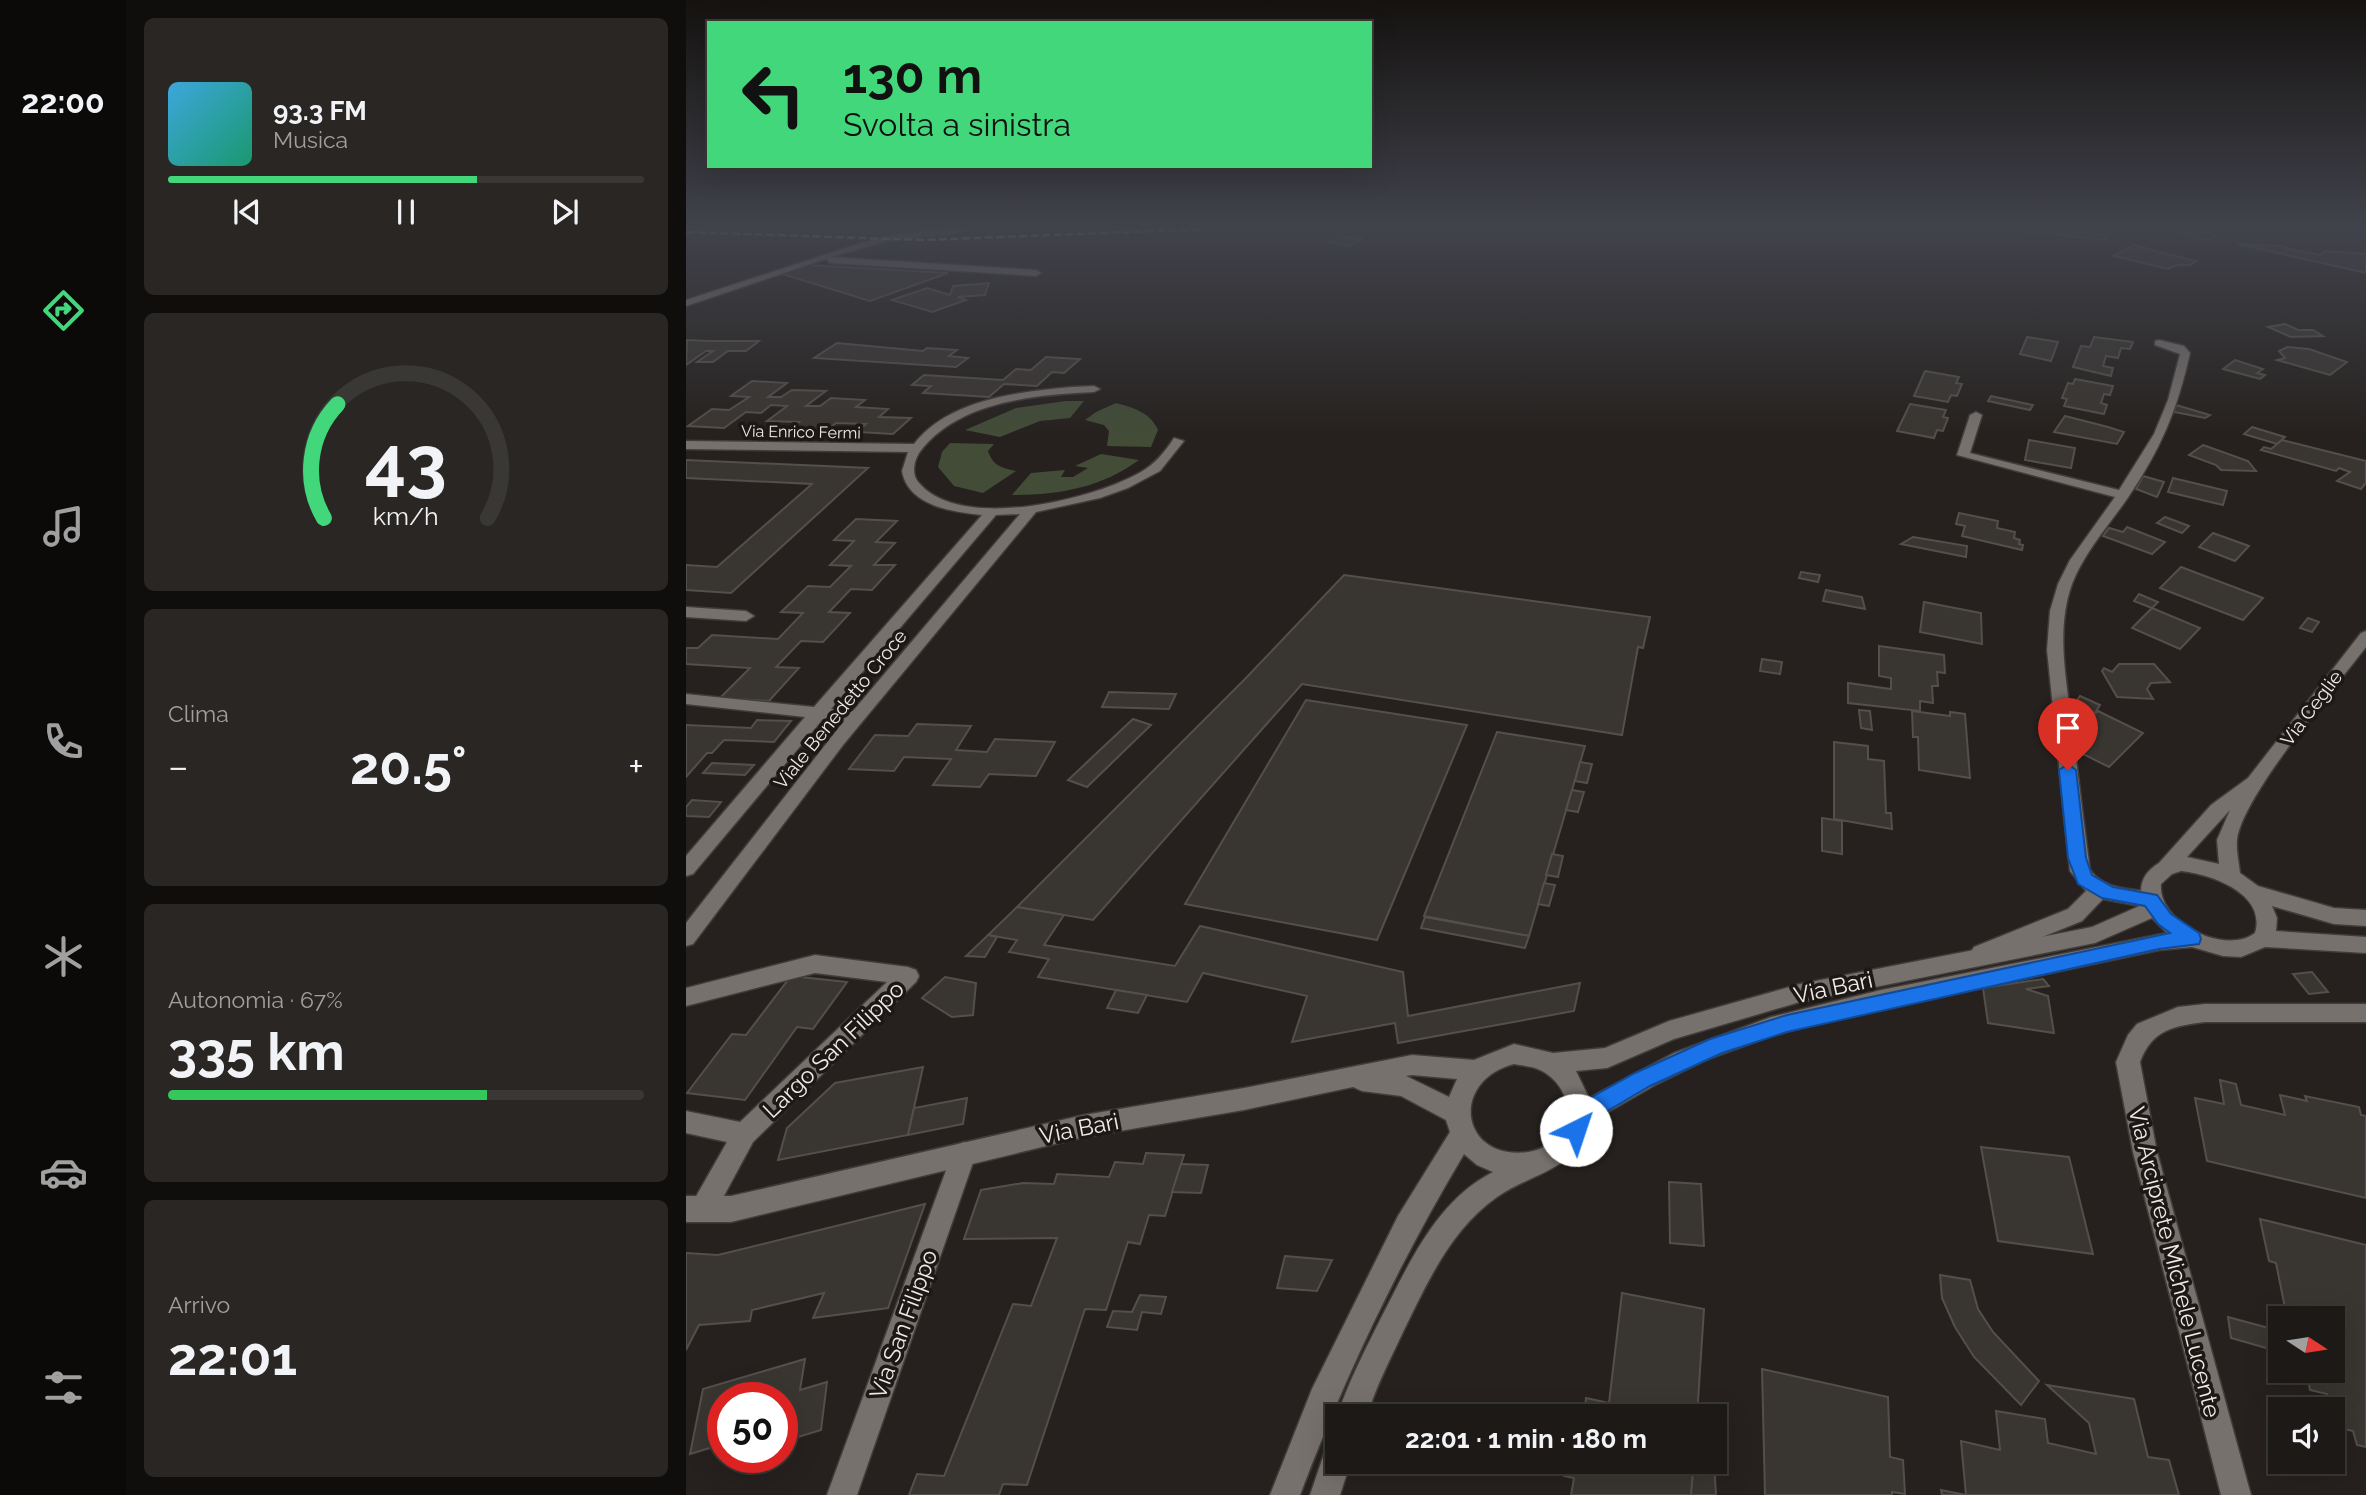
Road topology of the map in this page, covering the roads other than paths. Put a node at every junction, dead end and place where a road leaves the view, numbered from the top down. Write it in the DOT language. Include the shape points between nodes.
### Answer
graph roads {
  1 [pos="704,297"];
  2 [pos="686,303"];
  3 [pos="2158,343"];
  4 [pos="1094,389"];
  5 [pos="1976,415"];
  6 [pos="1178,441"];
  7 [pos="686,445"];
  8 [pos="915,448"];
  9 [pos="2123,495"];
  10 [pos="1031,510"];
  11 [pos="993,511"];
  12 [pos="686,612"];
  13 [pos="746,616"];
  14 [pos="2366,636"];
  15 [pos="686,699"];
  16 [pos="820,713"];
  17 [pos="858,717"];
  18 [pos="2256,780"];
  19 [pos="2167,866"];
  20 [pos="686,869"];
  21 [pos="2230,876"];
  22 [pos="2100,890"];
  23 [pos="2253,893"];
  24 [pos="2153,904"];
  25 [pos="2366,919"];
  26 [pos="686,938"];
  27 [pos="2192,939"];
  28 [pos="2263,939"];
  29 [pos="2366,945"];
  30 [pos="1955,963"];
  31 [pos="686,997"];
  32 [pos="2366,1013"];
  33 [pos="1553,1063"];
  34 [pos="1476,1070"];
  35 [pos="1345,1079"];
  36 [pos="1580,1115"];
  37 [pos="686,1122"];
  38 [pos="1460,1123"];
  39 [pos="744,1134"];
  40 [pos="964,1154"];
  41 [pos="1540,1162"];
  42 [pos="694,1209"];
  43 [pos="1356,1404"];
  44 [pos="1332,1474"];
  45 [pos="842,1495"];
  46 [pos="1285,1495"];
  47 [pos="1325,1495"];
  48 [pos="2236,1495"];
  1 -- 2 [label="street"];
  3 -- 9 [label="street" via="2185,353 2160,434"];
  4 -- 8 [label="street" via="1045,392 989,405 950,421"];
  5 -- 9 [label="street" via="1963,455"];
  6 -- 10 [label="street" via="1147,474 1123,486 1070,504"];
  7 -- 8 [label="street, Via Enrico Fermi"];
  8 -- 11 [label="street" via="907,471 920,492 956,507"];
  9 -- 22 [label="street" via="2065,584 2056,633 2077,858 2084,880"];
  10 -- 11 [label="street"];
  10 -- 17 [label="street, Viale Benedetto Croce"];
  11 -- 16 [label="street, Viale Benedetto Croce"];
  12 -- 13 [label="street"];
  14 -- 18 [label="street, Via Ceglie"];
  15 -- 16 [label="street"];
  16 -- 17 [label="street"];
  16 -- 20 [label="street, Viale Benedetto Croce"];
  17 -- 26 [label="street, Viale Benedetto Croce"];
  18 -- 19 [label="street, Via Ceglie" via="2218,810"];
  18 -- 21 [label="street, Via Ceglie" via="2227,840"];
  19 -- 21 [label="street" via="2197,865"];
  19 -- 24 [label="street" via="2149,883"];
  21 -- 23 [label="street"];
  22 -- 24 [label="street"];
  22 -- 30 [label="street" via="2075,915"];
  23 -- 25 [label="street" via="2334,916"];
  23 -- 28 [label="street" via="2268,918"];
  24 -- 27 [label="street" via="2171,925"];
  24 -- 30 [label="street, Via Bari" via="2095,935"];
  27 -- 28 [label="street" via="2233,949"];
  27 -- 36 [label="street, Via Bari" via="2159,942 1787,1023 1717,1045 1642,1079"];
  28 -- 29 [label="street"];
  30 -- 33 [label="street, Via Bari" via="1800,993 1669,1031 1607,1058"];
  31 -- 39 [label="street, Largo San Filippo" via="816,964 908,976"];
  32 -- 48 [label="street, Via Arciprete Michele Lucente" via="2178,1016 2145,1031 2128,1062 2131,1089"];
  33 -- 34 [label="street" via="1514,1054"];
  33 -- 36 [label="street" via="1574,1086"];
  34 -- 35 [label="street, Via Bari" via="1412,1065"];
  34 -- 38 [label="street" via="1459,1097"];
  35 -- 38 [label="street" via="1404,1086"];
  35 -- 40 [label="street, Via Bari" via="1084,1126"];
  36 -- 41 [label="street" via="1568,1144"];
  37 -- 39 [label="street"];
  38 -- 41 [label="street" via="1471,1145 1495,1161 1525,1166"];
  38 -- 46 [label="street" via="1322,1399"];
  39 -- 42 [label="street, Largo San Filippo"];
  40 -- 42 [label="street, Via Bari" via="731,1209"];
  40 -- 45 [label="street, Via San Filippo"];
  41 -- 43 [label="street" via="1488,1188 1452,1221 1423,1263"];
  44 -- 47 [label="street"];
}
